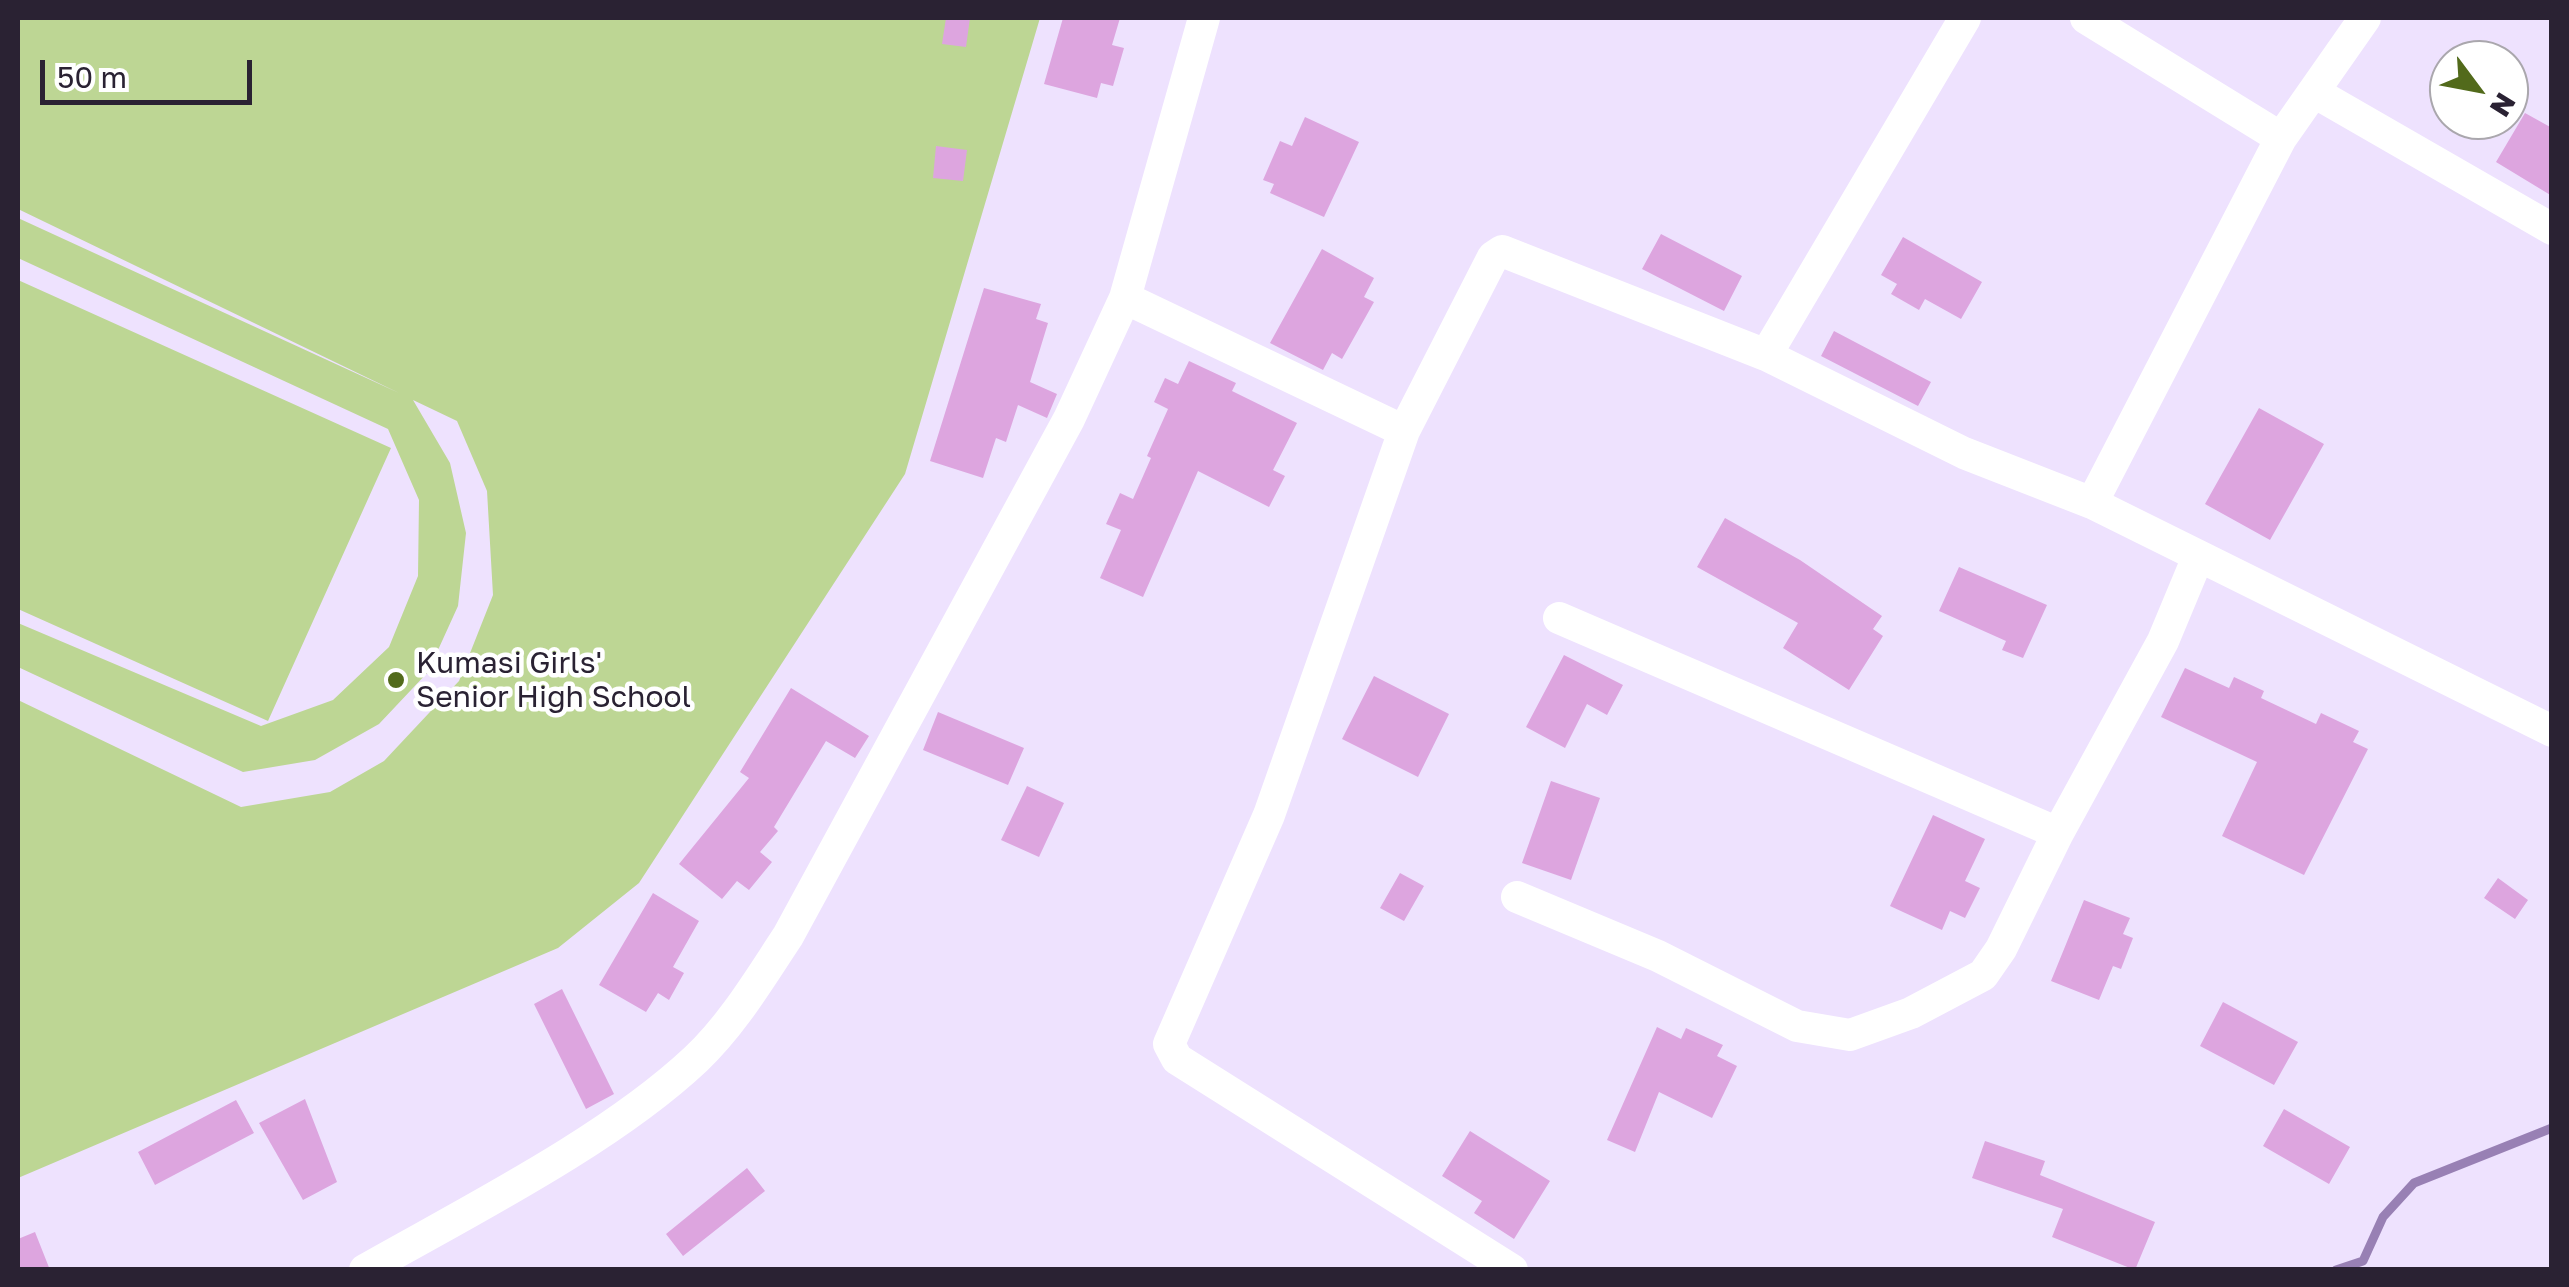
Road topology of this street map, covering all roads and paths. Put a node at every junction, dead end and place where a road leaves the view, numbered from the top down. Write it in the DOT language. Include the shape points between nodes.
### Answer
graph roads {
  1 [pos="1204,18"];
  2 [pos="1965,18"];
  3 [pos="2086,18"];
  4 [pos="2365,18"];
  5 [pos="2314,92"];
  6 [pos="2281,138"];
  7 [pos="2552,229"];
  8 [pos="1125,298"];
  9 [pos="1766,355"];
  10 [pos="1404,431"];
  11 [pos="2092,502"];
  12 [pos="2198,557"];
  13 [pos="1559,618"];
  14 [pos="2552,731"];
  15 [pos="2058,833"];
  16 [pos="1517,896"];
  17 [pos="365,1270"];
  18 [pos="1512,1270"];
  1 -- 8 [label="street"];
  2 -- 9 [label="street"];
  3 -- 6 [label="street"];
  4 -- 5 [label="street"];
  5 -- 6 [label="street"];
  5 -- 7 [label="street"];
  6 -- 11 [label="street"];
  8 -- 10 [label="street"];
  8 -- 17 [label="street" via="1069,419 788,936 747,998 698,1057 633,1111"];
  9 -- 10 [label="street" via="1502,252 1493,256"];
  9 -- 11 [label="street" via="1964,454"];
  10 -- 18 [label="street" via="1268,815 1169,1044 1177,1058"];
  11 -- 12 [label="street"];
  12 -- 14 [label="street"];
  12 -- 15 [label="street" via="2163,641"];
  13 -- 15 [label="street"];
  15 -- 16 [label="street" via="1982,974 1911,1014 1850,1035 1797,1026"];
}
